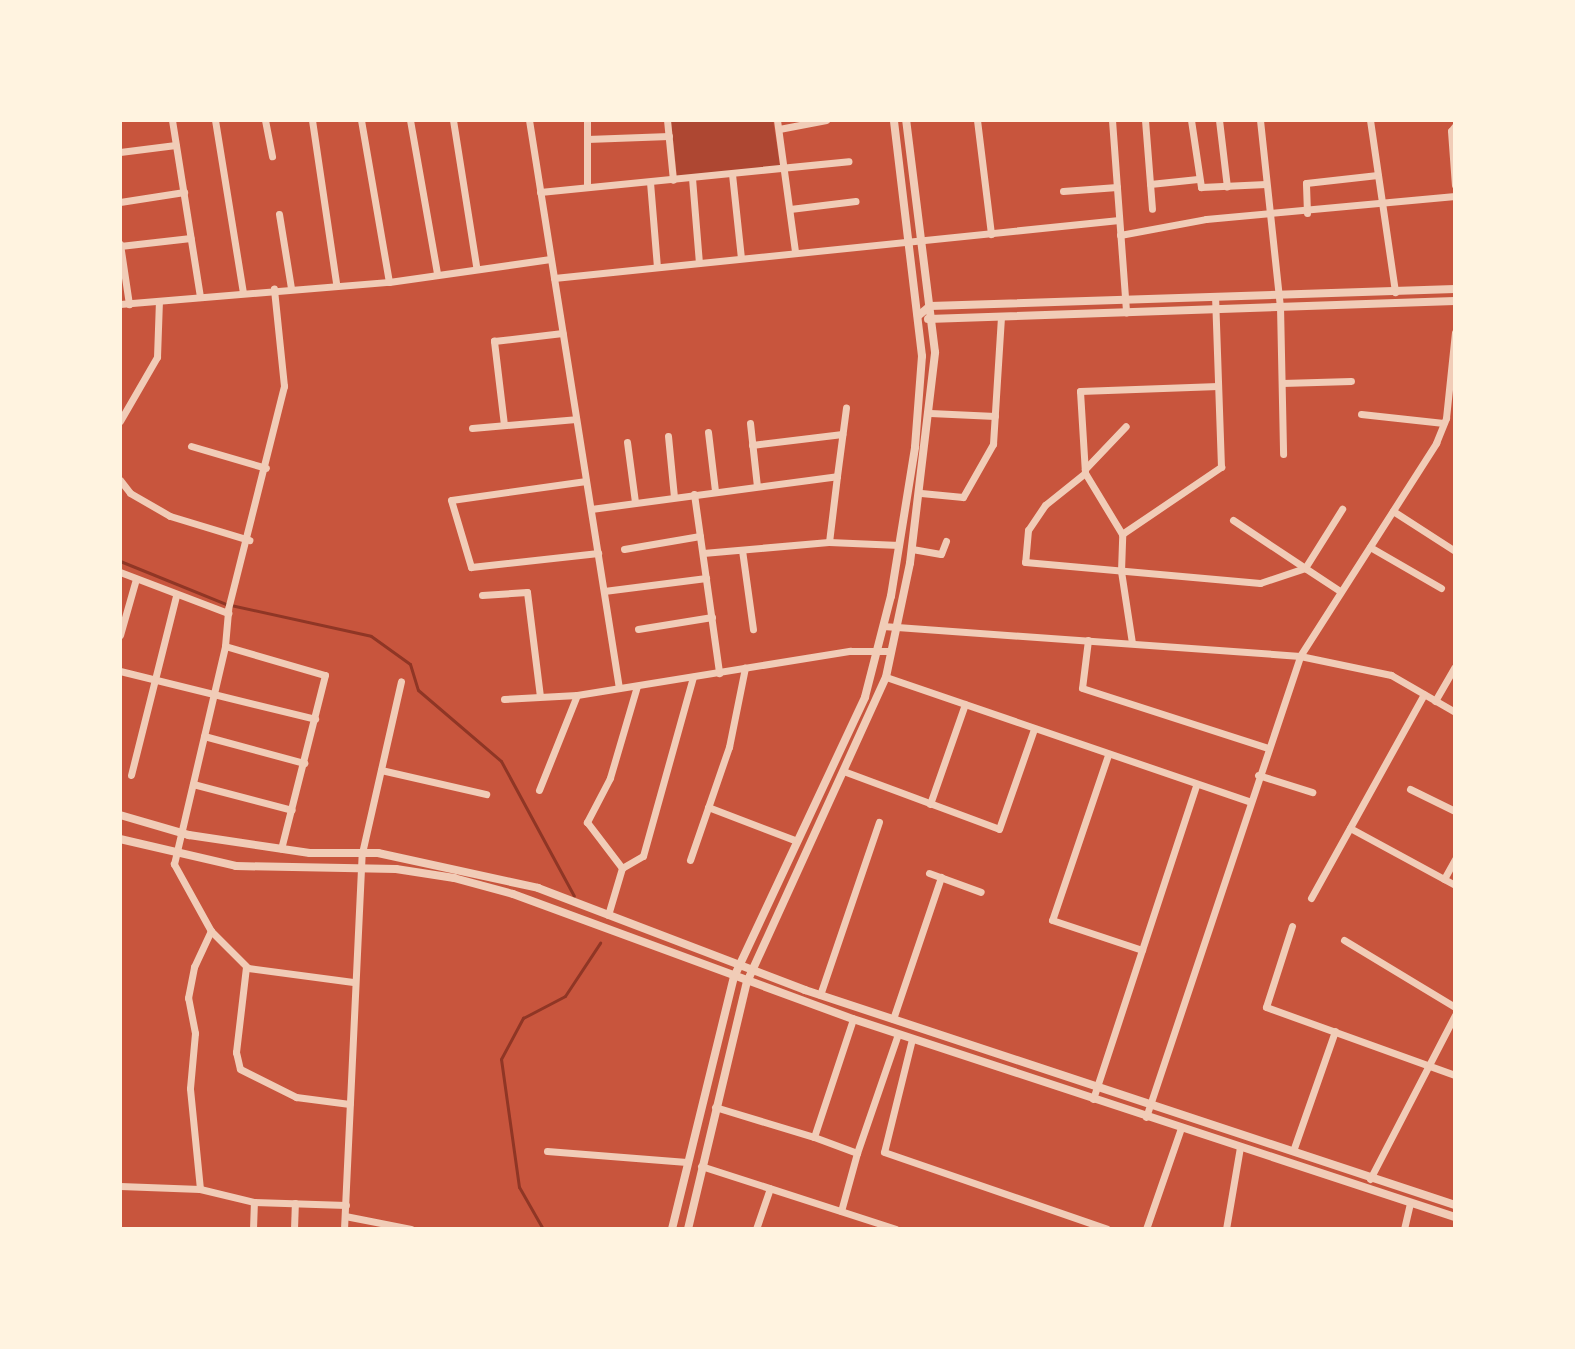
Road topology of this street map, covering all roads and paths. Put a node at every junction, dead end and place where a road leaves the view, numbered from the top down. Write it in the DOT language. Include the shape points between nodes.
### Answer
graph roads {
  1 [pos="172,120"];
  2 [pos="215,120"];
  3 [pos="265,120"];
  4 [pos="312,120"];
  5 [pos="361,120"];
  6 [pos="410,120"];
  7 [pos="453,120"];
  8 [pos="529,120"];
  9 [pos="587,120"];
  10 [pos="667,120"];
  11 [pos="826,120"];
  12 [pos="894,120"];
  13 [pos="906,120"];
  14 [pos="977,120"];
  15 [pos="1112,120"];
  16 [pos="1145,120"];
  17 [pos="1191,120"];
  18 [pos="1219,120"];
  19 [pos="1260,120"];
  20 [pos="1370,120"];
  21 [pos="778,124"];
  22 [pos="1455,126"];
  23 [pos="669,136"];
  24 [pos="587,139"];
  25 [pos="176,145"];
  26 [pos="120,152"];
  27 [pos="272,156"];
  28 [pos="848,161"];
  29 [pos="785,169"];
  30 [pos="732,174"];
  31 [pos="1378,175"];
  32 [pos="692,178"];
  33 [pos="1198,179"];
  34 [pos="673,180"];
  35 [pos="650,182"];
  36 [pos="1150,184"];
  37 [pos="1266,184"];
  38 [pos="1455,185"];
  39 [pos="587,187"];
  40 [pos="1117,187"];
  41 [pos="1227,187"];
  42 [pos="1063,191"];
  43 [pos="184,192"];
  44 [pos="540,192"];
  45 [pos="1455,196"];
  46 [pos="856,201"];
  47 [pos="120,202"];
  48 [pos="1383,205"];
  49 [pos="790,209"];
  50 [pos="1152,209"];
  51 [pos="1307,213"];
  52 [pos="279,214"];
  53 [pos="1270,217"];
  54 [pos="1119,220"];
  55 [pos="991,234"];
  56 [pos="1120,235"];
  57 [pos="191,238"];
  58 [pos="909,240"];
  59 [pos="922,242"];
  60 [pos="120,245"];
  61 [pos="795,252"];
  62 [pos="741,258"];
  63 [pos="550,259"];
  64 [pos="699,263"];
  65 [pos="476,266"];
  66 [pos="657,267"];
  67 [pos="437,273"];
  68 [pos="554,278"];
  69 [pos="389,282"];
  70 [pos="336,283"];
  71 [pos="291,288"];
  72 [pos="274,289"];
  73 [pos="1455,289"];
  74 [pos="243,292"];
  75 [pos="1395,292"];
  76 [pos="1278,296"];
  77 [pos="200,297"];
  78 [pos="1215,298"];
  79 [pos="159,301"];
  80 [pos="1125,301"];
  81 [pos="1455,301"];
  82 [pos="120,304"];
  83 [pos="129,304"];
  84 [pos="930,306"];
  85 [pos="1280,306"];
  86 [pos="1216,309"];
  87 [pos="1126,312"];
  88 [pos="918,316"];
  89 [pos="1001,317"];
  90 [pos="932,320"];
  91 [pos="1455,332"];
  92 [pos="563,333"];
  93 [pos="1351,381"];
  94 [pos="1282,383"];
  95 [pos="1218,386"];
  96 [pos="846,408"];
  97 [pos="930,413"];
  98 [pos="1361,414"];
  99 [pos="995,416"];
  100 [pos="576,419"];
  101 [pos="1448,420"];
  102 [pos="120,421"];
  103 [pos="750,423"];
  104 [pos="504,425"];
  105 [pos="1126,426"];
  106 [pos="472,428"];
  107 [pos="708,432"];
  108 [pos="842,434"];
  109 [pos="668,436"];
  110 [pos="627,442"];
  111 [pos="752,445"];
  112 [pos="191,446"];
  113 [pos="1283,454"];
  114 [pos="266,468"];
  115 [pos="1085,471"];
  116 [pos="837,476"];
  117 [pos="120,480"];
  118 [pos="586,481"];
  119 [pos="757,486"];
  120 [pos="715,491"];
  121 [pos="921,493"];
  122 [pos="694,494"];
  123 [pos="674,497"];
  124 [pos="635,502"];
  125 [pos="591,509"];
  126 [pos="1342,509"];
  127 [pos="1393,511"];
  128 [pos="1233,520"];
  129 [pos="1122,534"];
  130 [pos="700,536"];
  131 [pos="249,540"];
  132 [pos="946,541"];
  133 [pos="829,542"];
  134 [pos="899,545"];
  135 [pos="1370,547"];
  136 [pos="624,549"];
  137 [pos="912,549"];
  138 [pos="742,550"];
  139 [pos="1455,551"];
  140 [pos="598,553"];
  141 [pos="703,553"];
  142 [pos="1305,568"];
  143 [pos="1121,571"];
  144 [pos="120,572"];
  145 [pos="706,578"];
  146 [pos="136,579"];
  147 [pos="1441,588"];
  148 [pos="604,591"];
  149 [pos="1340,591"];
  150 [pos="482,595"];
  151 [pos="176,596"];
  152 [pos="228,611"];
  153 [pos="712,617"];
  154 [pos="883,626"];
  155 [pos="897,627"];
  156 [pos="638,629"];
  157 [pos="753,629"];
  158 [pos="120,635"];
  159 [pos="1088,640"];
  160 [pos="1132,643"];
  161 [pos="225,646"];
  162 [pos="877,651"];
  163 [pos="891,651"];
  164 [pos="1300,656"];
  165 [pos="1455,667"];
  166 [pos="745,668"];
  167 [pos="120,671"];
  168 [pos="719,673"];
  169 [pos="693,677"];
  170 [pos="886,677"];
  171 [pos="155,679"];
  172 [pos="401,681"];
  173 [pos="637,686"];
  174 [pos="619,688"];
  175 [pos="214,694"];
  176 [pos="1424,694"];
  177 [pos="577,695"];
  178 [pos="540,696"];
  179 [pos="504,699"];
  180 [pos="1435,701"];
  181 [pos="965,704"];
  182 [pos="1455,712"];
  183 [pos="315,719"];
  184 [pos="1034,729"];
  185 [pos="204,736"];
  186 [pos="1268,748"];
  187 [pos="1108,755"];
  188 [pos="304,763"];
  189 [pos="381,770"];
  190 [pos="846,772"];
  191 [pos="131,775"];
  192 [pos="1258,775"];
  193 [pos="193,784"];
  194 [pos="1196,786"];
  195 [pos="1410,789"];
  196 [pos="539,790"];
  197 [pos="1312,792"];
  198 [pos="486,794"];
  199 [pos="1249,801"];
  200 [pos="930,804"];
  201 [pos="708,807"];
  202 [pos="292,810"];
  203 [pos="1455,811"];
  204 [pos="120,815"];
  205 [pos="879,822"];
  206 [pos="1350,828"];
  207 [pos="181,833"];
  208 [pos="120,839"];
  209 [pos="797,841"];
  210 [pos="281,849"];
  211 [pos="362,853"];
  212 [pos="176,854"];
  213 [pos="1455,859"];
  214 [pos="690,860"];
  215 [pos="362,868"];
  216 [pos="622,868"];
  217 [pos="929,873"];
  218 [pos="941,877"];
  219 [pos="1444,879"];
  220 [pos="1455,885"];
  221 [pos="981,892"];
  222 [pos="1311,898"];
  223 [pos="608,915"];
  224 [pos="1292,926"];
  225 [pos="211,931"];
  226 [pos="1344,940"];
  227 [pos="1142,950"];
  228 [pos="739,964"];
  229 [pos="246,967"];
  230 [pos="752,970"];
  231 [pos="734,977"];
  232 [pos="353,982"];
  233 [pos="747,982"];
  234 [pos="820,995"];
  235 [pos="1455,1007"];
  236 [pos="1455,1015"];
  237 [pos="853,1019"];
  238 [pos="893,1019"];
  239 [pos="1335,1031"];
  240 [pos="898,1034"];
  241 [pos="912,1039"];
  242 [pos="1429,1063"];
  243 [pos="1455,1075"];
  244 [pos="1097,1087"];
  245 [pos="1093,1099"];
  246 [pos="350,1104"];
  247 [pos="1150,1104"];
  248 [pos="715,1107"];
  249 [pos="1146,1117"];
  250 [pos="1181,1128"];
  251 [pos="814,1137"];
  252 [pos="1240,1147"];
  253 [pos="547,1151"];
  254 [pos="1293,1151"];
  255 [pos="857,1153"];
  256 [pos="687,1162"];
  257 [pos="701,1166"];
  258 [pos="1371,1178"];
  259 [pos="682,1184"];
  260 [pos="120,1186"];
  261 [pos="696,1187"];
  262 [pos="770,1188"];
  263 [pos="1366,1188"];
  264 [pos="200,1189"];
  265 [pos="254,1202"];
  266 [pos="295,1203"];
  267 [pos="1410,1203"];
  268 [pos="346,1205"];
  269 [pos="1455,1205"];
  270 [pos="841,1211"];
  271 [pos="345,1216"];
  272 [pos="1455,1217"];
  273 [pos="867,1219"];
  274 [pos="253,1229"];
  275 [pos="294,1229"];
  276 [pos="344,1229"];
  277 [pos="411,1229"];
  278 [pos="672,1229"];
  279 [pos="688,1229"];
  280 [pos="756,1229"];
  281 [pos="863,1229"];
  282 [pos="896,1229"];
  283 [pos="1107,1229"];
  284 [pos="1146,1229"];
  285 [pos="1227,1229"];
  286 [pos="1404,1229"];
  1 -- 25 [label="street"];
  2 -- 74 [label="street"];
  3 -- 27 [label="street"];
  4 -- 70 [label="street"];
  5 -- 69 [label="street"];
  6 -- 67 [label="street"];
  7 -- 65 [label="street"];
  8 -- 44 [label="street"];
  9 -- 24 [label="street"];
  10 -- 23 [label="street"];
  11 -- 21 [label="street"];
  12 -- 58 [label="street"];
  13 -- 59 [label="street"];
  14 -- 55 [label="street"];
  15 -- 40 [label="street"];
  16 -- 36 [label="street"];
  17 -- 33 [label="street"];
  18 -- 41 [label="street"];
  19 -- 37 [label="street"];
  20 -- 31 [label="street"];
  21 -- 29 [label="street"];
  22 -- 38 [label="street"];
  23 -- 24 [label="street"];
  23 -- 34 [label="street"];
  24 -- 39 [label="street"];
  25 -- 26 [label="street"];
  25 -- 43 [label="street"];
  28 -- 29 [label="street"];
  29 -- 30 [label="street"];
  29 -- 49 [label="street"];
  30 -- 32 [label="street"];
  30 -- 62 [label="street"];
  31 -- 48 [label="street"];
  31 -- 51 [label="street" via="1306,183"];
  32 -- 34 [label="street"];
  32 -- 64 [label="street"];
  33 -- 36 [label="street"];
  33 -- 41 [label="street" via="1203,188"];
  34 -- 35 [label="street"];
  35 -- 39 [label="street"];
  35 -- 66 [label="street"];
  36 -- 50 [label="street"];
  37 -- 41 [label="street"];
  37 -- 53 [label="street"];
  39 -- 44 [label="street"];
  40 -- 42 [label="street"];
  40 -- 54 [label="street"];
  43 -- 47 [label="street"];
  43 -- 57 [label="street"];
  44 -- 63 [label="street"];
  45 -- 48 [label="street"];
  46 -- 49 [label="street"];
  48 -- 51 [label="street"];
  48 -- 75 [label="street"];
  49 -- 61 [label="street"];
  51 -- 53 [label="street"];
  52 -- 71 [label="street"];
  53 -- 56 [label="street" via="1206,219"];
  53 -- 76 [label="street"];
  54 -- 55 [label="street"];
  54 -- 56 [label="street"];
  55 -- 59 [label="street"];
  56 -- 80 [label="street"];
  57 -- 60 [label="street"];
  57 -- 77 [label="street"];
  58 -- 59 [label="street"];
  58 -- 61 [label="street"];
  58 -- 88 [label="street"];
  59 -- 84 [label="street"];
  60 -- 83 [label="street"];
  61 -- 62 [label="street"];
  62 -- 64 [label="street"];
  63 -- 65 [label="street"];
  63 -- 68 [label="street"];
  64 -- 66 [label="street"];
  65 -- 67 [label="street"];
  66 -- 68 [label="street"];
  67 -- 69 [label="street"];
  68 -- 92 [label="street"];
  69 -- 70 [label="street"];
  70 -- 71 [label="street"];
  71 -- 72 [label="street"];
  72 -- 74 [label="street"];
  72 -- 114 [label="street" via="284,386"];
  73 -- 75 [label="street"];
  74 -- 77 [label="street"];
  75 -- 76 [label="street"];
  76 -- 78 [label="street"];
  76 -- 85 [label="street"];
  77 -- 79 [label="street"];
  78 -- 80 [label="street"];
  78 -- 86 [label="street"];
  79 -- 83 [label="street"];
  79 -- 102 [label="street" via="157,357"];
  80 -- 84 [label="street"];
  80 -- 87 [label="street"];
  81 -- 85 [label="street"];
  82 -- 83 [label="street"];
  84 -- 88 [label="street"];
  84 -- 90 [label="street"];
  85 -- 86 [label="street"];
  85 -- 94 [label="street"];
  86 -- 87 [label="street"];
  86 -- 95 [label="street"];
  87 -- 89 [label="street"];
  88 -- 90 [label="street"];
  88 -- 134 [label="street" via="922,356 915,447"];
  89 -- 90 [label="street"];
  89 -- 99 [label="street"];
  90 -- 97 [label="street"];
  91 -- 101 [label="street"];
  92 -- 100 [label="street"];
  92 -- 104 [label="street" via="494,341"];
  93 -- 94 [label="street"];
  94 -- 113 [label="street"];
  95 -- 115 [label="street" via="1080,391"];
  95 -- 129 [label="street" via="1221,467"];
  96 -- 108 [label="street"];
  97 -- 99 [label="street"];
  97 -- 121 [label="street"];
  98 -- 101 [label="street"];
  99 -- 121 [label="street" via="993,444 963,497"];
  100 -- 104 [label="street"];
  100 -- 118 [label="street"];
  101 -- 127 [label="street"];
  103 -- 111 [label="street"];
  104 -- 106 [label="street"];
  105 -- 115 [label="street"];
  107 -- 120 [label="street"];
  108 -- 111 [label="street"];
  108 -- 116 [label="street"];
  109 -- 123 [label="street"];
  110 -- 124 [label="street"];
  111 -- 119 [label="street"];
  112 -- 114 [label="street"];
  114 -- 131 [label="street"];
  115 -- 129 [label="street"];
  115 -- 143 [label="street" via="1045,505 1028,530 1025,562"];
  116 -- 119 [label="street"];
  116 -- 133 [label="street"];
  117 -- 131 [label="street" via="130,493 170,516"];
  118 -- 125 [label="street"];
  118 -- 140 [label="street" via="451,500 471,567"];
  119 -- 120 [label="street"];
  120 -- 122 [label="street"];
  121 -- 137 [label="street"];
  122 -- 123 [label="street"];
  122 -- 130 [label="street"];
  123 -- 124 [label="street"];
  124 -- 125 [label="street"];
  125 -- 140 [label="street"];
  126 -- 142 [label="street"];
  127 -- 135 [label="street"];
  127 -- 139 [label="street"];
  128 -- 142 [label="street"];
  129 -- 143 [label="street"];
  130 -- 136 [label="street"];
  130 -- 141 [label="street"];
  131 -- 152 [label="street"];
  132 -- 137 [label="street" via="941,554"];
  133 -- 134 [label="street"];
  133 -- 138 [label="street"];
  134 -- 154 [label="street"];
  135 -- 147 [label="street"];
  135 -- 149 [label="street"];
  137 -- 155 [label="street"];
  138 -- 141 [label="street"];
  138 -- 157 [label="street"];
  140 -- 148 [label="street"];
  141 -- 145 [label="street"];
  142 -- 143 [label="street" via="1260,583"];
  142 -- 149 [label="street"];
  143 -- 160 [label="street"];
  144 -- 146 [label="street"];
  145 -- 148 [label="street"];
  145 -- 153 [label="street"];
  146 -- 151 [label="street"];
  146 -- 158 [label="street"];
  148 -- 174 [label="street"];
  149 -- 164 [label="street"];
  150 -- 178 [label="street" via="527,592"];
  151 -- 152 [label="street"];
  151 -- 171 [label="street"];
  152 -- 161 [label="street"];
  153 -- 156 [label="street"];
  153 -- 168 [label="street"];
  154 -- 155 [label="street"];
  154 -- 162 [label="street"];
  155 -- 159 [label="street"];
  155 -- 163 [label="street"];
  159 -- 160 [label="street"];
  159 -- 186 [label="street" via="1082,688"];
  160 -- 164 [label="street"];
  161 -- 175 [label="street"];
  161 -- 183 [label="street" via="324,674"];
  162 -- 163 [label="street"];
  162 -- 166 [label="street"];
  162 -- 209 [label="street" via="865,697"];
  163 -- 170 [label="street"];
  164 -- 176 [label="street" via="1391,675"];
  164 -- 186 [label="street"];
  165 -- 180 [label="street"];
  166 -- 168 [label="street"];
  166 -- 201 [label="street" via="729,747"];
  167 -- 171 [label="street"];
  168 -- 169 [label="street"];
  169 -- 173 [label="street"];
  169 -- 216 [label="street" via="643,856"];
  170 -- 181 [label="street"];
  170 -- 190 [label="street"];
  171 -- 175 [label="street"];
  171 -- 191 [label="street"];
  172 -- 189 [label="street"];
  173 -- 174 [label="street"];
  173 -- 216 [label="street" via="610,778 587,822"];
  174 -- 177 [label="street"];
  175 -- 183 [label="street"];
  175 -- 185 [label="street"];
  176 -- 180 [label="street"];
  176 -- 206 [label="street"];
  177 -- 178 [label="street"];
  177 -- 196 [label="street"];
  178 -- 179 [label="street"];
  180 -- 182 [label="street"];
  181 -- 184 [label="street"];
  181 -- 200 [label="street"];
  183 -- 188 [label="street"];
  184 -- 187 [label="street"];
  184 -- 200 [label="street" via="999,829"];
  185 -- 188 [label="street"];
  185 -- 193 [label="street"];
  186 -- 192 [label="street"];
  187 -- 194 [label="street"];
  187 -- 227 [label="street" via="1052,920"];
  188 -- 202 [label="street"];
  189 -- 198 [label="street"];
  189 -- 211 [label="street"];
  190 -- 200 [label="street"];
  190 -- 230 [label="street"];
  192 -- 197 [label="street"];
  192 -- 199 [label="street"];
  193 -- 202 [label="street"];
  193 -- 207 [label="street"];
  194 -- 199 [label="street"];
  194 -- 227 [label="street"];
  195 -- 203 [label="street"];
  199 -- 247 [label="street"];
  201 -- 209 [label="street"];
  201 -- 214 [label="street"];
  202 -- 210 [label="street"];
  204 -- 207 [label="street"];
  205 -- 234 [label="street"];
  206 -- 219 [label="street"];
  206 -- 222 [label="street"];
  207 -- 210 [label="street"];
  207 -- 212 [label="street"];
  208 -- 212 [label="street"];
  209 -- 228 [label="street"];
  210 -- 211 [label="street"];
  211 -- 215 [label="street"];
  211 -- 223 [label="street" via="496,877"];
  212 -- 215 [label="street" via="285,870"];
  212 -- 225 [label="street" via="176,873"];
  213 -- 219 [label="street"];
  215 -- 231 [label="street" via="454,878 513,894"];
  215 -- 232 [label="street"];
  216 -- 223 [label="street"];
  217 -- 218 [label="street"];
  218 -- 221 [label="street"];
  218 -- 238 [label="street"];
  219 -- 220 [label="street"];
  223 -- 228 [label="street"];
  224 -- 239 [label="street" via="1266,1007"];
  225 -- 229 [label="street"];
  225 -- 264 [label="street" via="194,967 188,998 195,1033 190,1088"];
  226 -- 235 [label="street"];
  227 -- 244 [label="street"];
  228 -- 230 [label="street"];
  228 -- 231 [label="street"];
  229 -- 232 [label="street"];
  229 -- 246 [label="street" via="236,1052 240,1069 296,1097"];
  230 -- 233 [label="street"];
  230 -- 234 [label="street"];
  231 -- 233 [label="street"];
  231 -- 256 [label="street"];
  232 -- 246 [label="street"];
  233 -- 237 [label="street"];
  233 -- 248 [label="street"];
  234 -- 238 [label="street"];
  236 -- 242 [label="street"];
  237 -- 240 [label="street"];
  237 -- 251 [label="street"];
  238 -- 244 [label="street"];
  239 -- 242 [label="street"];
  239 -- 254 [label="street"];
  240 -- 241 [label="street"];
  240 -- 255 [label="street"];
  241 -- 245 [label="street"];
  241 -- 283 [label="street" via="884,1152"];
  242 -- 243 [label="street"];
  242 -- 258 [label="street"];
  244 -- 245 [label="street"];
  244 -- 247 [label="street"];
  245 -- 249 [label="street"];
  246 -- 268 [label="street"];
  247 -- 249 [label="street"];
  247 -- 254 [label="street"];
  248 -- 251 [label="street"];
  248 -- 257 [label="street"];
  249 -- 250 [label="street"];
  250 -- 252 [label="street"];
  250 -- 284 [label="street"];
  251 -- 255 [label="street"];
  252 -- 263 [label="street"];
  252 -- 285 [label="street"];
  253 -- 256 [label="street"];
  254 -- 258 [label="street"];
  255 -- 270 [label="street"];
  256 -- 259 [label="street"];
  257 -- 261 [label="street"];
  257 -- 262 [label="street"];
  258 -- 263 [label="street"];
  258 -- 269 [label="street"];
  259 -- 261 [label="street"];
  259 -- 278 [label="street"];
  260 -- 264 [label="street"];
  261 -- 279 [label="street"];
  262 -- 270 [label="street"];
  262 -- 280 [label="street"];
  263 -- 267 [label="street"];
  264 -- 265 [label="street"];
  265 -- 266 [label="street"];
  265 -- 274 [label="street"];
  266 -- 268 [label="street"];
  266 -- 275 [label="street"];
  267 -- 272 [label="street"];
  267 -- 286 [label="street"];
  268 -- 271 [label="street"];
  270 -- 273 [label="street"];
  271 -- 276 [label="street"];
  271 -- 277 [label="street"];
  273 -- 281 [label="street"];
  273 -- 282 [label="street"];
}
